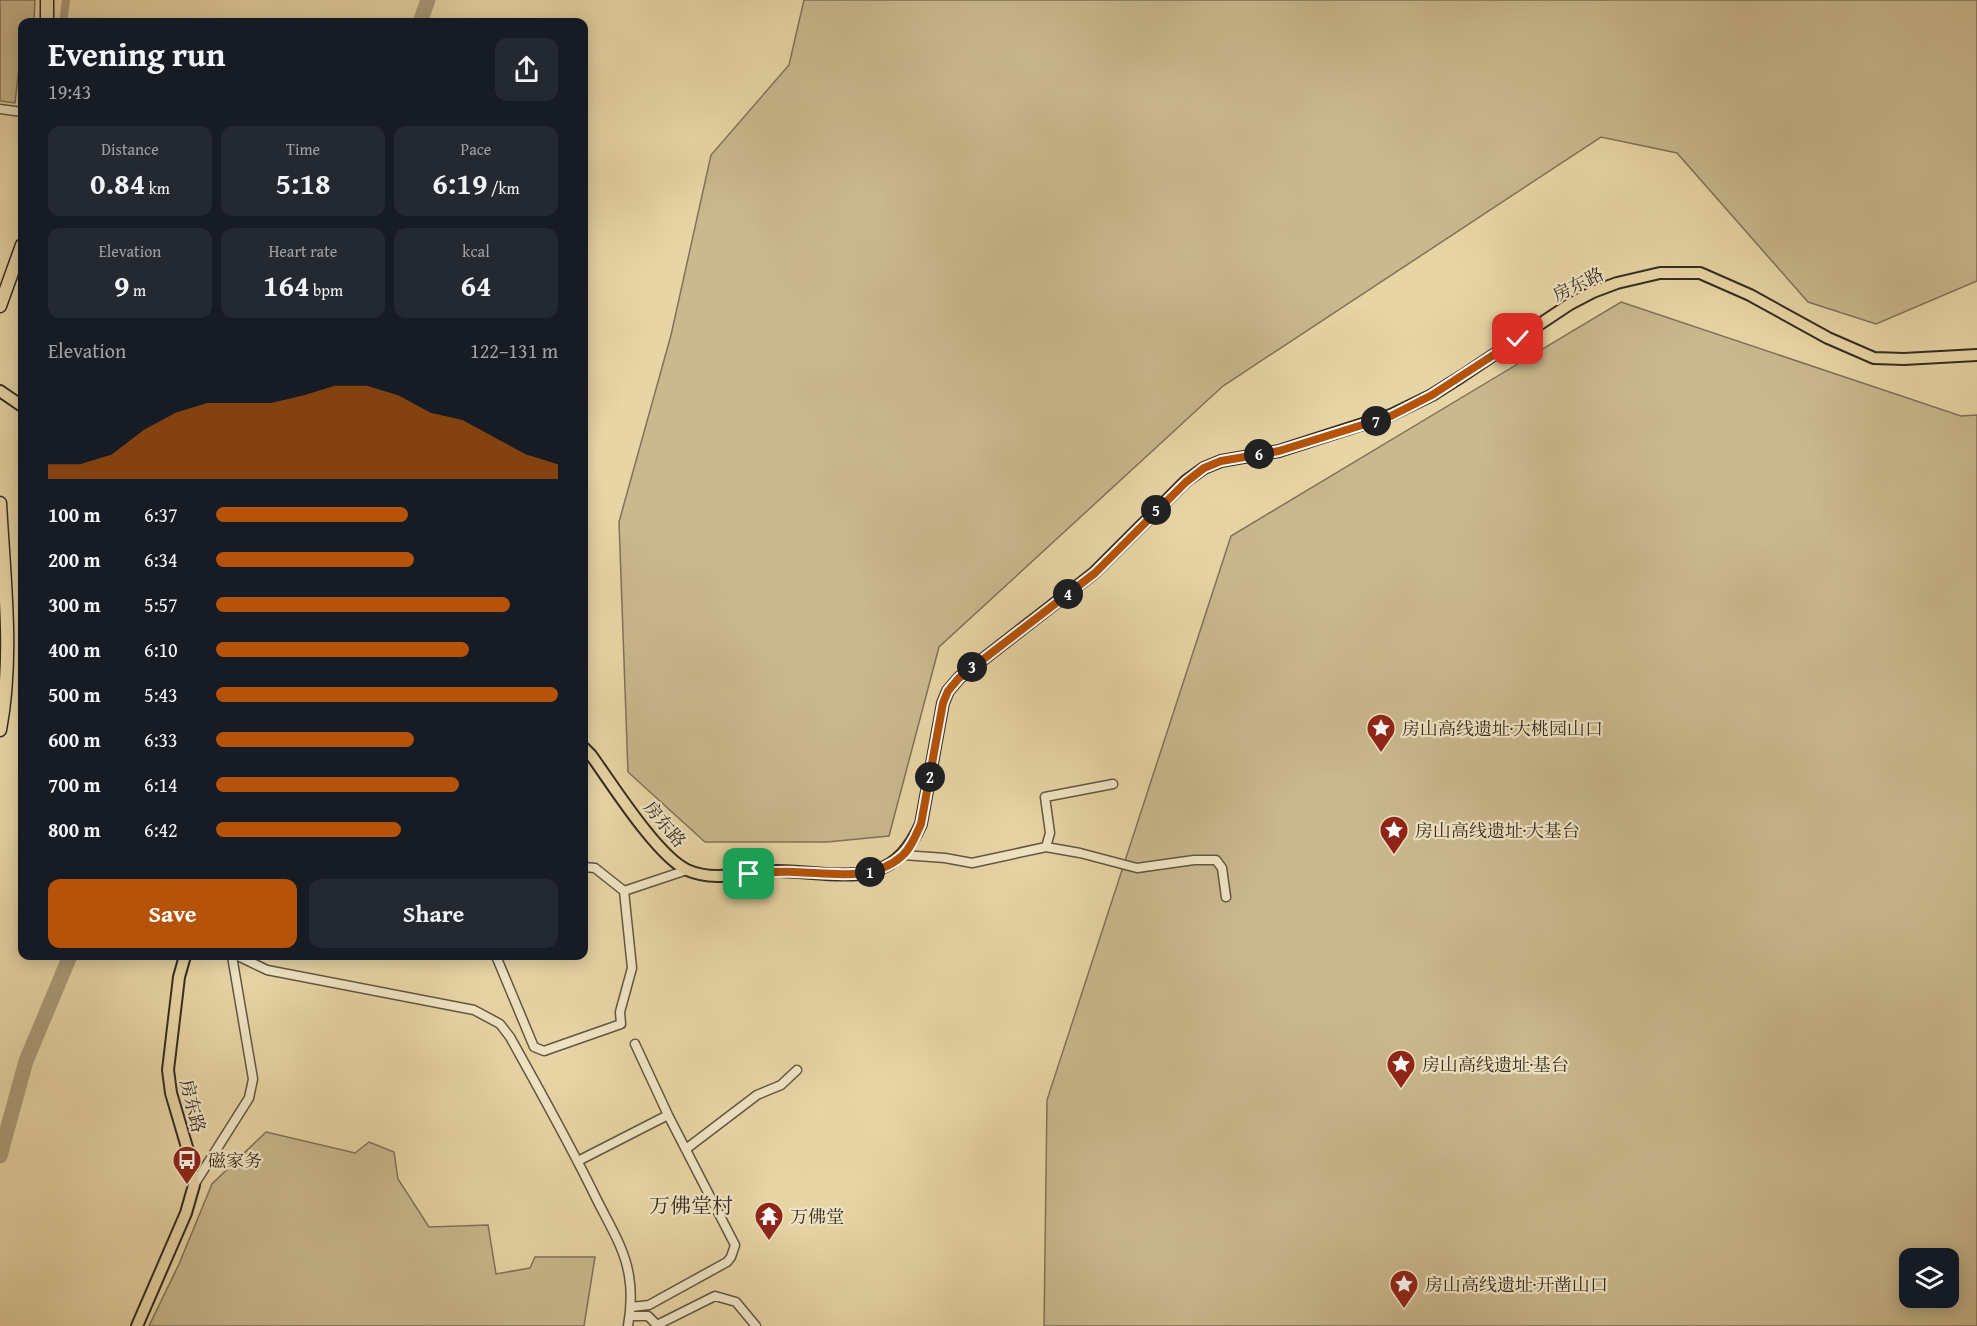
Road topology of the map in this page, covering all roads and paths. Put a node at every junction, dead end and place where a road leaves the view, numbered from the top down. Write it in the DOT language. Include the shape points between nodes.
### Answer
graph roads {
  1 [pos="47,0"];
  2 [pos="47,18"];
  3 [pos="0,109"];
  4 [pos="18,111"];
  5 [pos="18,256"];
  6 [pos="0,306"];
  7 [pos="1977,355"];
  8 [pos="0,391"];
  9 [pos="18,403"];
  10 [pos="0,503"];
  11 [pos="0,730"];
  12 [pos="588,751"];
  13 [pos="1113,784"];
  14 [pos="1046,847"];
  15 [pos="903,855"];
  16 [pos="588,867"];
  17 [pos="687,870"];
  18 [pos="624,891"];
  19 [pos="1226,897"];
  20 [pos="184,960"];
  21 [pos="233,960"];
  22 [pos="247,960"];
  23 [pos="498,960"];
  24 [pos="636,1044"];
  25 [pos="797,1070"];
  26 [pos="668,1115"];
  27 [pos="686,1149"];
  28 [pos="578,1161"];
  29 [pos="194,1185"];
  30 [pos="631,1311"];
  31 [pos="658,1325"];
  32 [pos="137,1326"];
  33 [pos="628,1326"];
  34 [pos="756,1326"];
  1 -- 2 [label="highway"];
  3 -- 4 [label="street"];
  5 -- 6 [label="highway"];
  7 -- 15 [label="main road, 房东路" via="1874,358 1719,280 1700,273 1660,273 1617,283 1570,304 1432,395 1391,416 1279,451 1221,461 1204,468 1095,573 970,669 948,691 921,824"];
  8 -- 9 [label="main road"];
  10 -- 11 [label="highway" via="7,640"];
  12 -- 17 [label="main road, 房东路" via="658,846"];
  13 -- 14 [label="street" via="1045,797 1050,833"];
  14 -- 15 [label="street" via="972,863"];
  14 -- 19 [label="street" via="1137,868 1216,860 1222,868"];
  15 -- 17 [label="main road, 房东路" via="874,872 855,874 775,872 727,876"];
  16 -- 18 [label="street" via="595,868"];
  17 -- 18 [label="street"];
  18 -- 23 [label="street" via="632,968 620,1012 621,1024 544,1051 534,1047"];
  20 -- 29 [label="main road, 房东路" via="168,1070"];
  21 -- 29 [label="street" via="253,1079 249,1098"];
  22 -- 28 [label="street" via="267,969 488,1016 510,1037"];
  24 -- 26 [label="street"];
  25 -- 27 [label="street"];
  26 -- 27 [label="street"];
  26 -- 28 [label="street"];
  27 -- 30 [label="street" via="732,1237 734,1251 728,1262"];
  28 -- 30 [label="street" via="621,1248 629,1274"];
  29 -- 32 [label="main road, 房东路" via="186,1213"];
  30 -- 31 [label="street" via="648,1316"];
  30 -- 33 [label="street"];
  31 -- 34 [label="street" via="715,1296 736,1302"];
}
